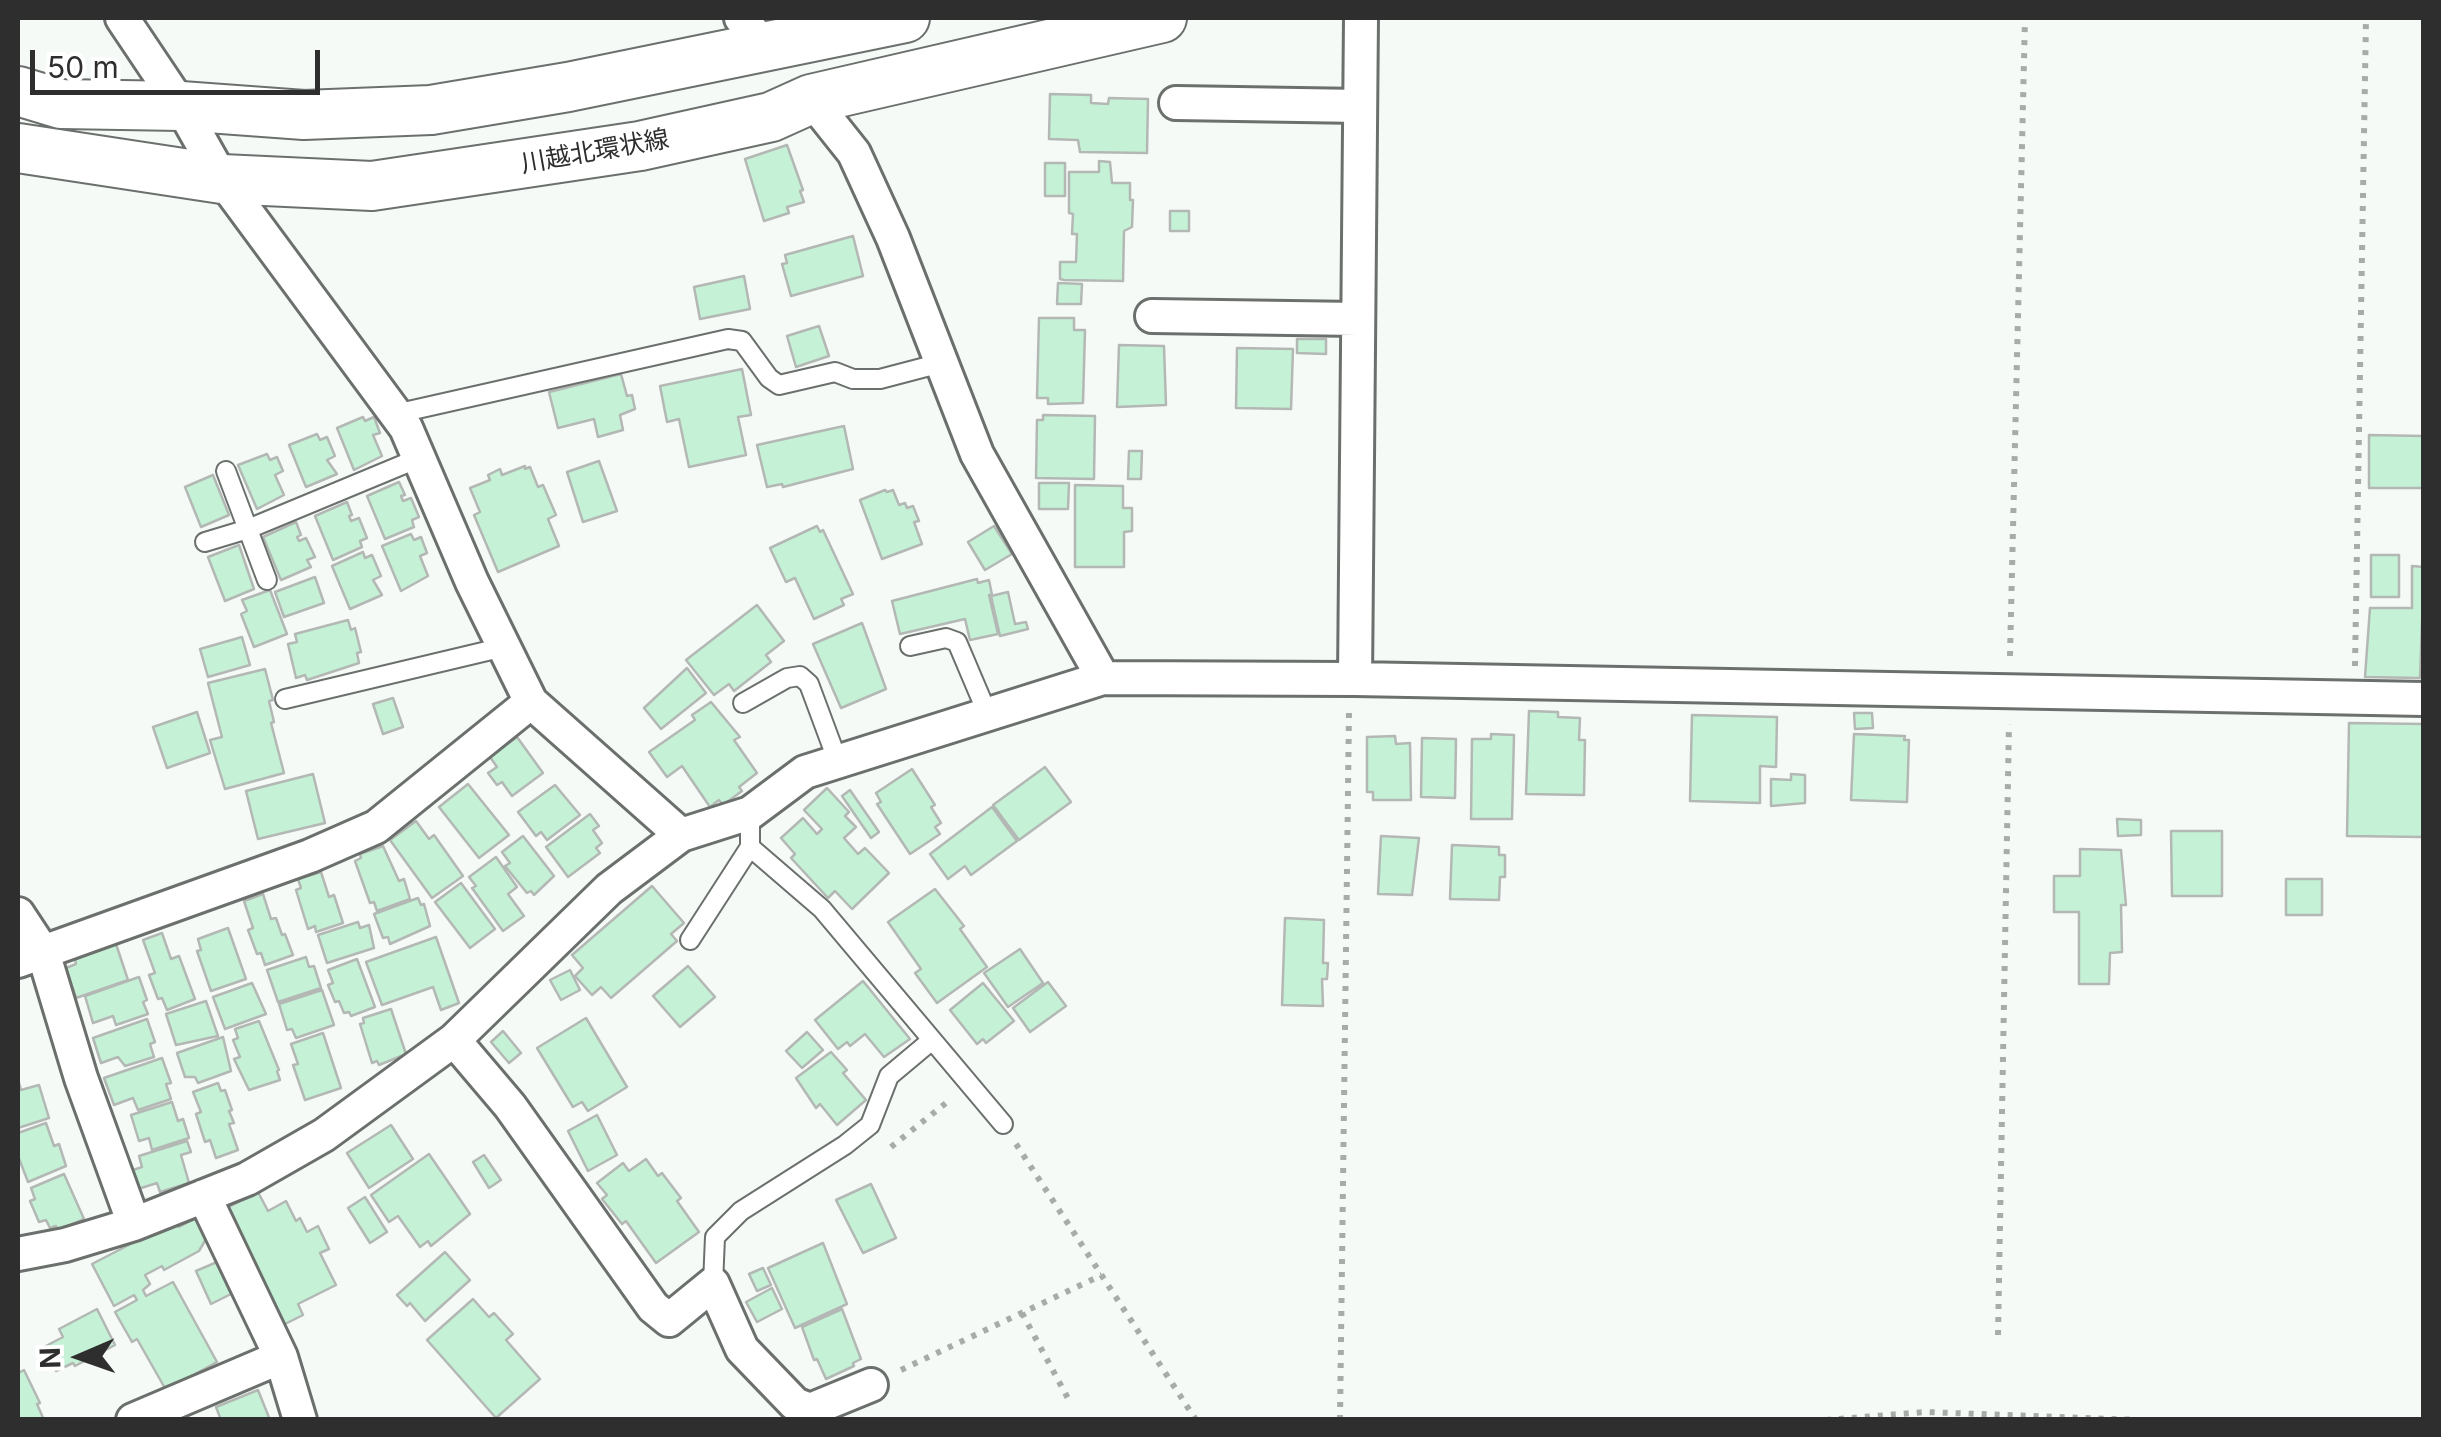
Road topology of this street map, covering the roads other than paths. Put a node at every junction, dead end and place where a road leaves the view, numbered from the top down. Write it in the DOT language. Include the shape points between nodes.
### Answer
graph roads {
  1 [pos="122,18"];
  2 [pos="905,18"];
  3 [pos="1162,18"];
  4 [pos="1360,18"];
  5 [pos="754,33"];
  6 [pos="18,91"];
  7 [pos="811,99"];
  8 [pos="1176,104"];
  9 [pos="182,106"];
  10 [pos="1360,106"];
  11 [pos="18,148"];
  12 [pos="222,178"];
  13 [pos="1152,316"];
  14 [pos="1358,319"];
  15 [pos="941,363"];
  16 [pos="395,414"];
  17 [pos="419,458"];
  18 [pos="226,471"];
  19 [pos="248,529"];
  20 [pos="205,542"];
  21 [pos="267,580"];
  22 [pos="910,646"];
  23 [pos="504,647"];
  24 [pos="1103,678"];
  25 [pos="1355,679"];
  26 [pos="2424,698"];
  27 [pos="285,699"];
  28 [pos="531,702"];
  29 [pos="743,702"];
  30 [pos="988,715"];
  31 [pos="838,762"];
  32 [pos="750,814"];
  33 [pos="680,835"];
  34 [pos="750,847"];
  35 [pos="18,914"];
  36 [pos="690,940"];
  37 [pos="30,956"];
  38 [pos="454,1040"];
  39 [pos="932,1040"];
  40 [pos="1002,1124"];
  41 [pos="204,1196"];
  42 [pos="134,1224"];
  43 [pos="18,1254"];
  44 [pos="713,1284"];
  45 [pos="281,1358"];
  46 [pos="870,1385"];
  47 [pos="133,1420"];
  48 [pos="300,1420"];
  1 -- 9 [label="street"];
  2 -- 5 [label="main road"];
  3 -- 7 [label="main road, 川越北環状線"];
  4 -- 10 [label="street"];
  5 -- 9 [label="main road" via="431,110 304,115"];
  6 -- 9 [label="main road" via="62,104"];
  7 -- 12 [label="main road, 川越北環状線" via="771,116 640,146 372,186"];
  7 -- 15 [label="street" via="854,153"];
  8 -- 10 [label="street"];
  9 -- 12 [label="street"];
  10 -- 14 [label="street"];
  11 -- 12 [label="main road, 川越北環状線"];
  12 -- 16 [label="street"];
  13 -- 14 [label="street"];
  14 -- 25 [label="street"];
  15 -- 16 [label="lane" via="880,380 834,372 779,384 742,342 728,339"];
  15 -- 24 [label="street" via="977,454"];
  16 -- 17 [label="street"];
  17 -- 19 [label="lane"];
  17 -- 23 [label="street"];
  18 -- 19 [label="lane"];
  19 -- 20 [label="lane"];
  19 -- 21 [label="lane"];
  22 -- 30 [label="lane" via="957,642"];
  23 -- 27 [label="lane"];
  23 -- 28 [label="street"];
  24 -- 25 [label="street"];
  24 -- 30 [label="street"];
  25 -- 26 [label="street"];
  28 -- 33 [label="street"];
  28 -- 37 [label="street" via="376,826"];
  29 -- 31 [label="lane" via="800,676 810,684"];
  30 -- 31 [label="street"];
  31 -- 32 [label="street" via="805,772"];
  32 -- 33 [label="street"];
  32 -- 34 [label="lane"];
  33 -- 38 [label="street" via="609,889"];
  34 -- 36 [label="lane"];
  34 -- 39 [label="lane" via="822,909"];
  35 -- 37 [label="street"];
  37 -- 42 [label="street"];
  38 -- 41 [label="street" via="324,1135"];
  38 -- 44 [label="street" via="510,1106 654,1308 669,1320"];
  39 -- 40 [label="lane"];
  39 -- 44 [label="lane" via="888,1076 870,1125 740,1211 715,1237"];
  41 -- 42 [label="street"];
  41 -- 45 [label="street"];
  42 -- 43 [label="street"];
  44 -- 46 [label="street" via="742,1349 796,1404 810,1410"];
  45 -- 47 [label="street"];
  45 -- 48 [label="street"];
}
